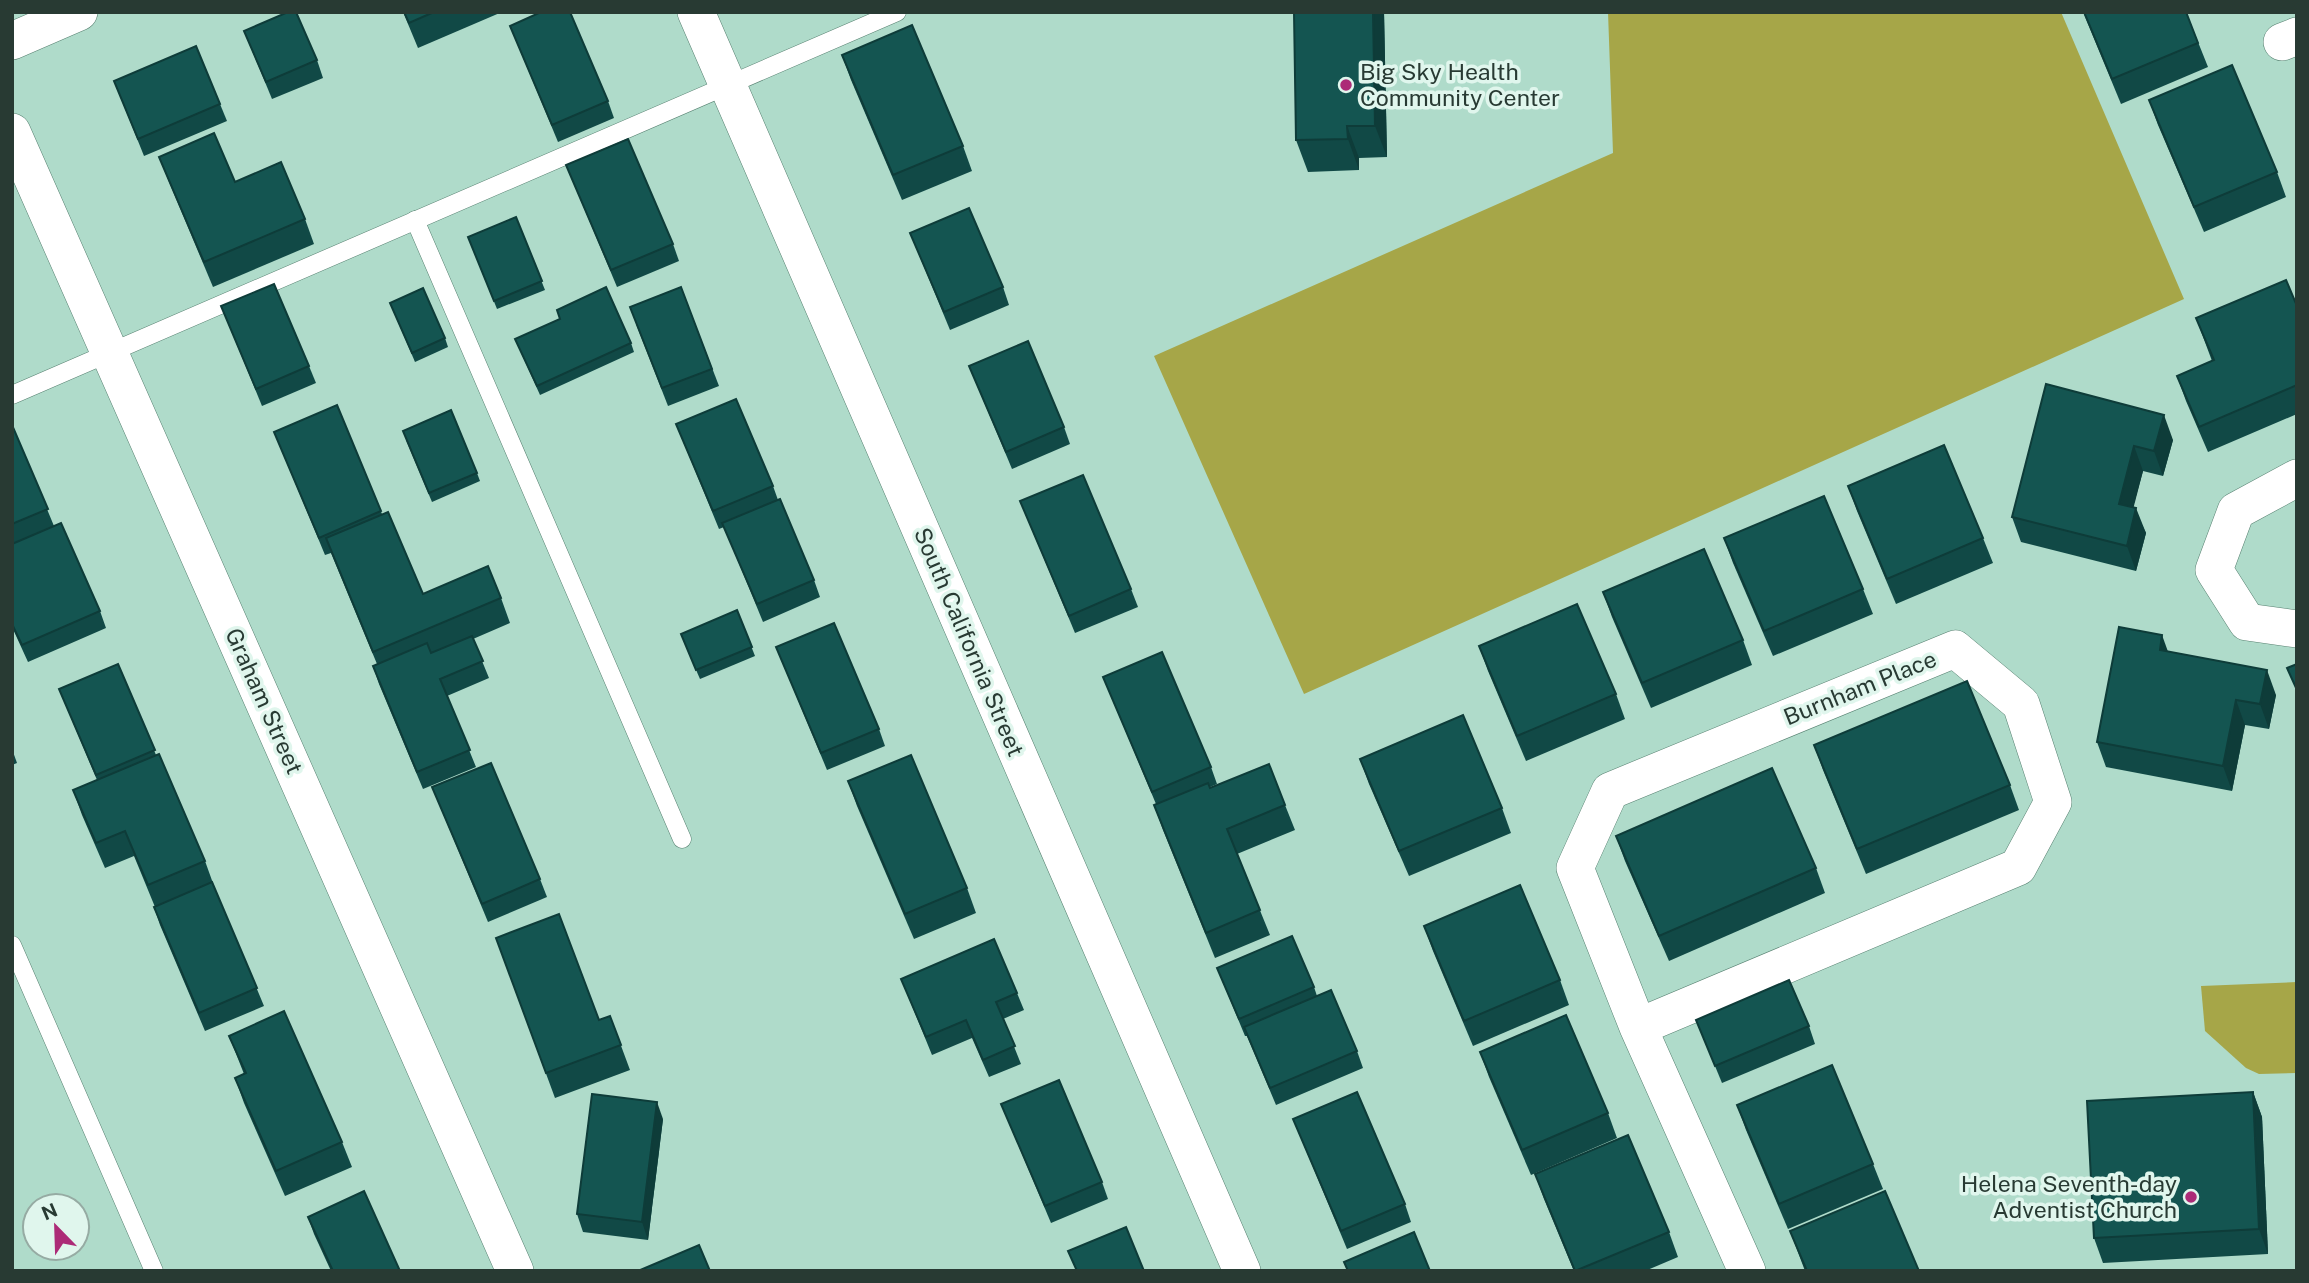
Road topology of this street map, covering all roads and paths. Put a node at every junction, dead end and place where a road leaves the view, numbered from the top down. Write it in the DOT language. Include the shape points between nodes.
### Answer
graph roads {
  1 [pos="79,12"];
  2 [pos="696,12"];
  3 [pos="897,12"];
  4 [pos="12,41"];
  5 [pos="727,85"];
  6 [pos="12,132"];
  7 [pos="415,220"];
  8 [pos="110,352"];
  9 [pos="12,395"];
  10 [pos="2297,478"];
  11 [pos="2297,629"];
  12 [pos="682,839"];
  13 [pos="12,945"];
  14 [pos="1638,1027"];
  15 [pos="154,1271"];
  16 [pos="515,1271"];
  17 [pos="1241,1271"];
  18 [pos="1747,1271"];
  1 -- 4 [label="street"];
  2 -- 5 [label="street, South California Street"];
  3 -- 5 [label="lane"];
  5 -- 7 [label="lane"];
  5 -- 17 [label="street, South California Street"];
  6 -- 8 [label="street, Graham Street"];
  7 -- 8 [label="lane"];
  7 -- 12 [label="lane"];
  8 -- 9 [label="lane"];
  8 -- 16 [label="street, Graham Street"];
  10 -- 11 [label="street" via="2236,511 2214,570 2247,622"];
  13 -- 15 [label="lane"];
  14 -- 14 [label="street, Burnham Place" via="1575,868 1610,792 1955,649 2021,704 2053,802 2018,867"];
  14 -- 18 [label="street, Burnham Place"];
}
